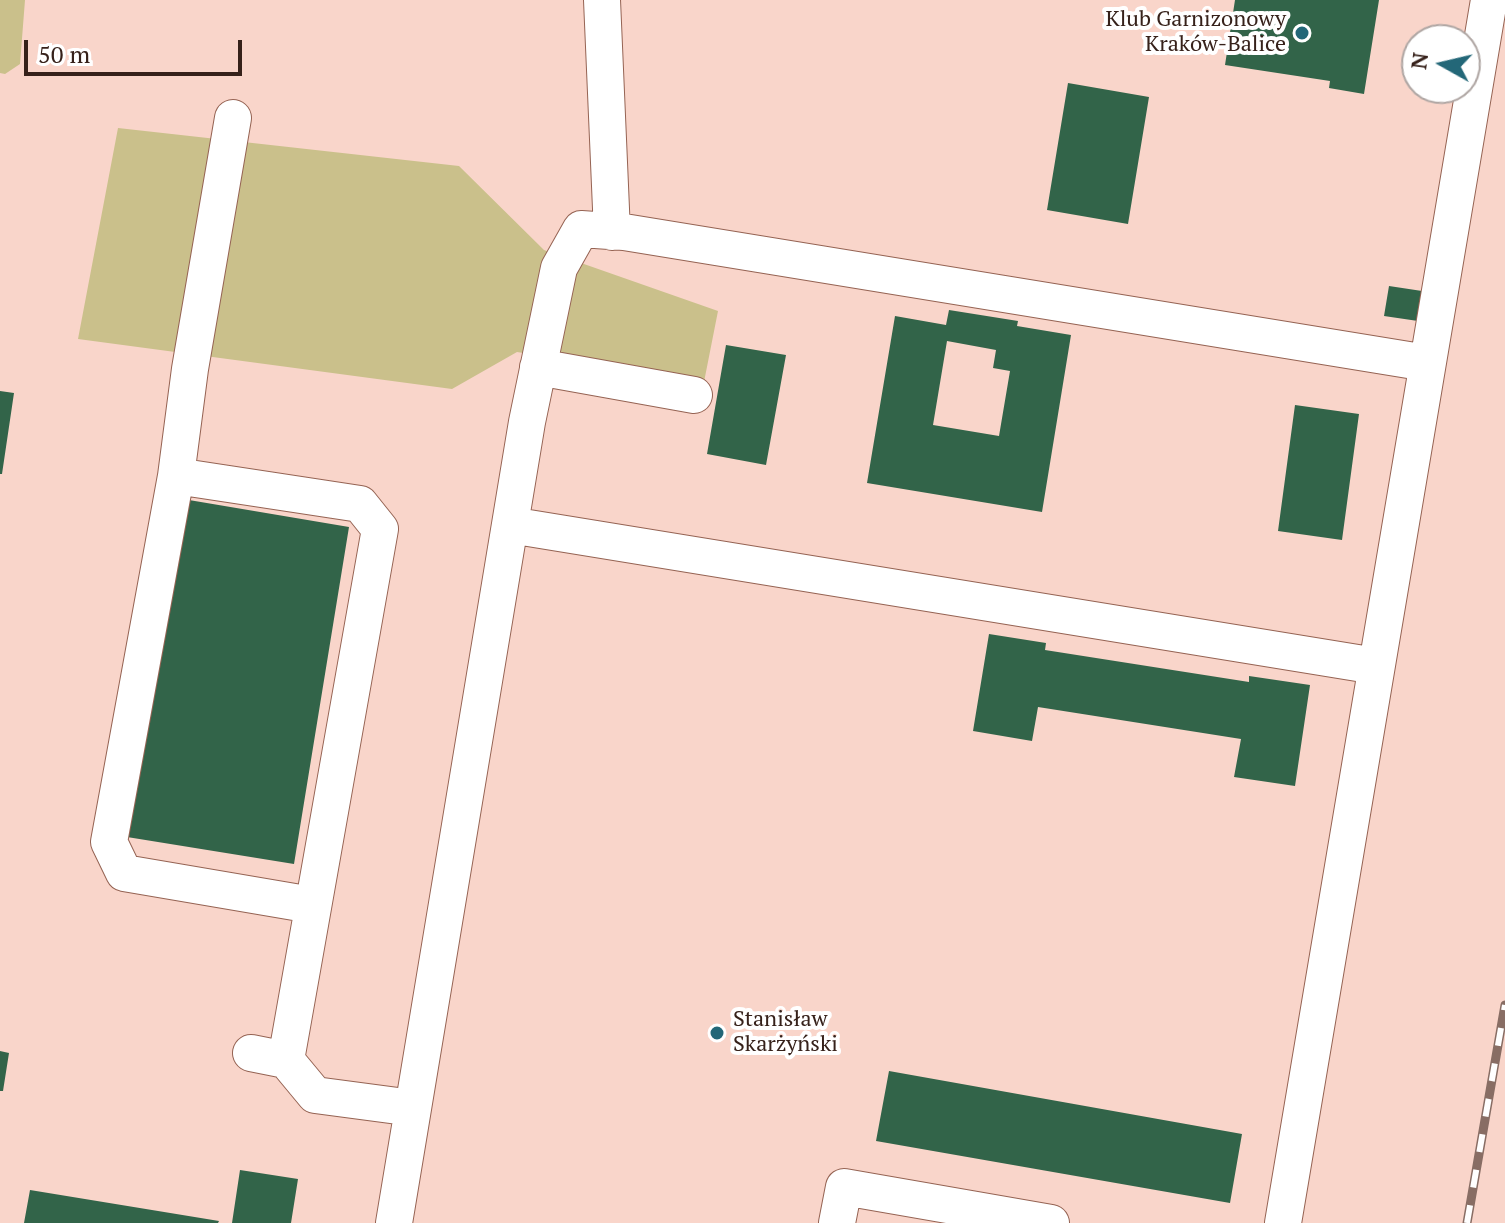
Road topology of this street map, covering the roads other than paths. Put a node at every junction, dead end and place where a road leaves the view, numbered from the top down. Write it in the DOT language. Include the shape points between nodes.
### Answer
graph roads {
  1 [pos="602,0"];
  2 [pos="1489,0"];
  3 [pos="233,118"];
  4 [pos="612,232"];
  5 [pos="1427,363"];
  6 [pos="538,367"];
  7 [pos="694,395"];
  8 [pos="176,476"];
  9 [pos="510,525"];
  10 [pos="1376,666"];
  11 [pos="312,905"];
  12 [pos="251,1053"];
  13 [pos="286,1060"];
  14 [pos="413,1108"];
  15 [pos="394,1223"];
  16 [pos="837,1223"];
  17 [pos="1051,1223"];
  18 [pos="1283,1223"];
  1 -- 4 [label="street"];
  2 -- 5 [label="street"];
  3 -- 8 [label="street"];
  4 -- 5 [label="street"];
  4 -- 6 [label="street" via="581,229 559,268"];
  5 -- 10 [label="street"];
  6 -- 7 [label="street"];
  6 -- 9 [label="street"];
  8 -- 11 [label="street" via="109,842 124,873"];
  8 -- 11 [label="street" via="360,504 380,529"];
  9 -- 10 [label="street"];
  9 -- 14 [label="street"];
  10 -- 18 [label="street"];
  11 -- 13 [label="street"];
  12 -- 13 [label="street"];
  13 -- 14 [label="street" via="315,1095"];
  14 -- 15 [label="street"];
  16 -- 17 [label="street" via="844,1187"];
}
